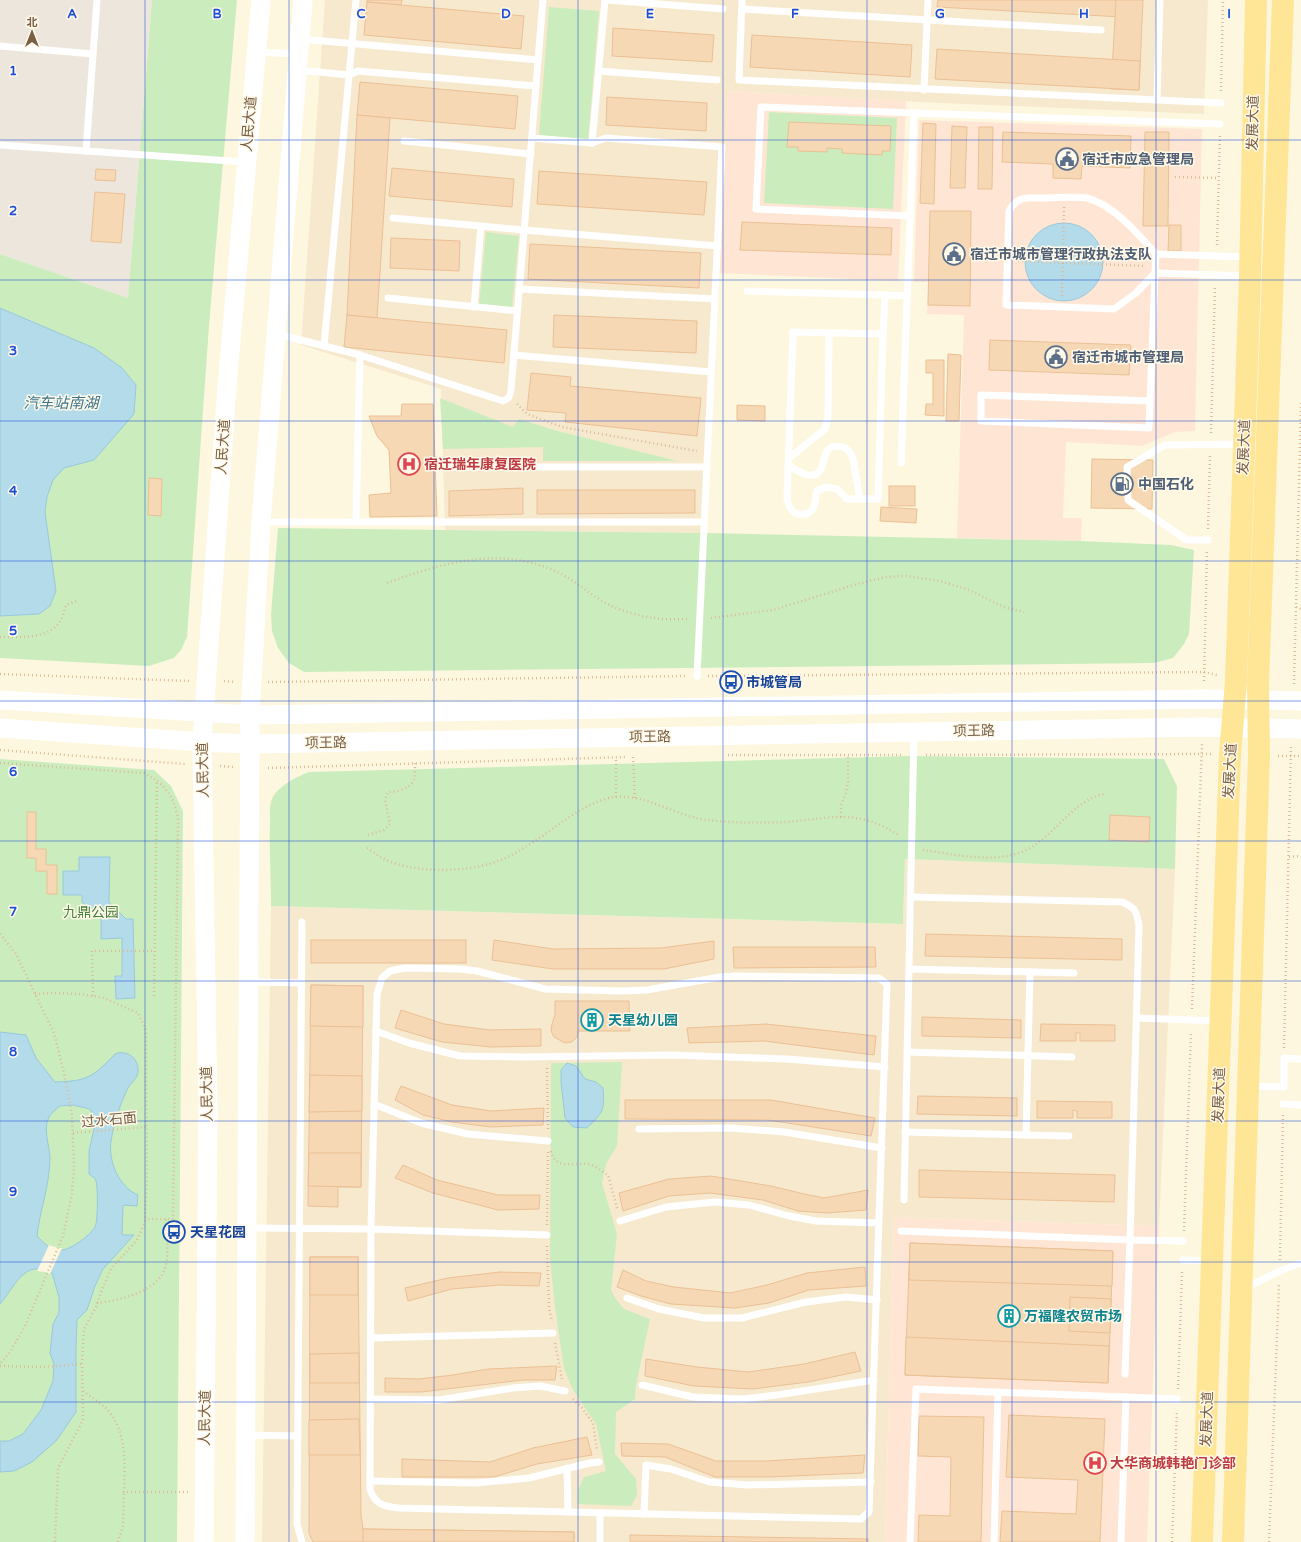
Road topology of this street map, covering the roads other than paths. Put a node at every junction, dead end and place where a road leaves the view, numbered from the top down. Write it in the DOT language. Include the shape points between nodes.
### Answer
graph roads {
  1 [pos="96,0"];
  2 [pos="261,0"];
  3 [pos="303,0"];
  4 [pos="356,0"];
  5 [pos="543,0"];
  6 [pos="606,0"];
  7 [pos="742,0"];
  8 [pos="928,0"];
  9 [pos="1160,0"];
  10 [pos="1256,0"];
  11 [pos="1283,0"];
  12 [pos="723,9"];
  13 [pos="742,9"];
  14 [pos="927,21"];
  15 [pos="1101,30"];
  16 [pos="352,44"];
  17 [pos="0,46"];
  18 [pos="256,52"];
  19 [pos="93,54"];
  20 [pos="299,55"];
  21 [pos="538,60"];
  22 [pos="599,71"];
  23 [pos="349,75"];
  24 [pos="717,80"];
  25 [pos="536,86"];
  26 [pos="924,90"];
  27 [pos="1157,100"];
  28 [pos="1221,103"];
  29 [pos="914,114"];
  30 [pos="1220,124"];
  31 [pos="532,138"];
  32 [pos="404,141"];
  33 [pos="592,143"];
  34 [pos="0,145"];
  35 [pos="86,151"];
  36 [pos="531,154"];
  37 [pos="246,162"];
  38 [pos="909,216"];
  39 [pos="393,218"];
  40 [pos="482,226"];
  41 [pos="524,230"];
  42 [pos="718,246"];
  43 [pos="1156,254"];
  44 [pos="1250,266"];
  45 [pos="1155,270"];
  46 [pos="519,289"];
  47 [pos="747,291"];
  48 [pos="885,295"];
  49 [pos="906,296"];
  50 [pos="388,298"];
  51 [pos="715,299"];
  52 [pos="474,307"];
  53 [pos="517,311"];
  54 [pos="830,333"];
  55 [pos="277,334"];
  56 [pos="883,334"];
  57 [pos="324,346"];
  58 [pos="360,355"];
  59 [pos="514,355"];
  60 [pos="711,372"];
  61 [pos="1150,401"];
  62 [pos="1244,444"];
  63 [pos="1268,445"];
  64 [pos="788,462"];
  65 [pos="901,463"];
  66 [pos="447,467"];
  67 [pos="707,467"];
  68 [pos="860,499"];
  69 [pos="356,521"];
  70 [pos="261,522"];
  71 [pos="704,522"];
  72 [pos="1208,540"];
  73 [pos="697,676"];
  74 [pos="0,700"];
  75 [pos="1235,700"];
  76 [pos="1258,700"];
  77 [pos="1301,701"];
  78 [pos="203,714"];
  79 [pos="250,716"];
  80 [pos="1233,727"];
  81 [pos="0,728"];
  82 [pos="1258,728"];
  83 [pos="1301,729"];
  84 [pos="914,732"];
  85 [pos="202,742"];
  86 [pos="249,744"];
  87 [pos="910,897"];
  88 [pos="302,922"];
  89 [pos="909,969"];
  90 [pos="1030,972"];
  91 [pos="1074,973"];
  92 [pos="248,982"];
  93 [pos="301,983"];
  94 [pos="1137,1018"];
  95 [pos="1221,1021"];
  96 [pos="376,1031"];
  97 [pos="907,1052"];
  98 [pos="1028,1056"];
  99 [pos="1072,1057"];
  100 [pos="1301,1059"];
  101 [pos="884,1067"];
  102 [pos="1247,1086"];
  103 [pos="374,1104"];
  104 [pos="1283,1104"];
  105 [pos="1301,1105"];
  106 [pos="639,1128"];
  107 [pos="905,1132"];
  108 [pos="1026,1135"];
  109 [pos="1069,1136"];
  110 [pos="548,1141"];
  111 [pos="882,1148"];
  112 [pos="904,1200"];
  113 [pos="620,1221"];
  114 [pos="879,1223"];
  115 [pos="247,1228"];
  116 [pos="300,1229"];
  117 [pos="371,1229"];
  118 [pos="901,1231"];
  119 [pos="547,1235"];
  120 [pos="1130,1240"];
  121 [pos="1183,1241"];
  122 [pos="1183,1260"];
  123 [pos="1213,1261"];
  124 [pos="1301,1263"];
  125 [pos="1241,1290"];
  126 [pos="627,1298"];
  127 [pos="877,1300"];
  128 [pos="553,1332"];
  129 [pos="371,1338"];
  130 [pos="1125,1374"];
  131 [pos="874,1380"];
  132 [pos="642,1385"];
  133 [pos="564,1391"];
  134 [pos="998,1392"];
  135 [pos="1126,1398"];
  136 [pos="371,1399"];
  137 [pos="1178,1399"];
  138 [pos="246,1435"];
  139 [pos="298,1436"];
  140 [pos="599,1462"];
  141 [pos="567,1468"];
  142 [pos="370,1481"];
  143 [pos="870,1482"];
  144 [pos="568,1512"];
  145 [pos="600,1513"];
  146 [pos="644,1514"];
  147 [pos="204,1542"];
  148 [pos="246,1542"];
  149 [pos="302,1542"];
  150 [pos="600,1542"];
  151 [pos="910,1542"];
  152 [pos="994,1542"];
  153 [pos="1121,1542"];
  154 [pos="1202,1542"];
  155 [pos="1233,1542"];
  1 -- 19 [label="lane"];
  2 -- 18 [label="main road, 人民大道"];
  3 -- 20 [label="main road"];
  4 -- 16 [label="lane"];
  5 -- 21 [label="lane"];
  6 -- 12 [label="lane"];
  6 -- 22 [label="lane"];
  7 -- 13 [label="lane"];
  8 -- 14 [label="lane"];
  9 -- 27 [label="lane"];
  10 -- 44 [label="main road, 发展大道"];
  11 -- 63 [label="main road, 发展大道"];
  13 -- 14 [label="lane"];
  13 -- 26 [label="lane" via="738,80"];
  14 -- 15 [label="lane"];
  14 -- 26 [label="lane"];
  16 -- 20 [label="lane"];
  16 -- 21 [label="lane"];
  16 -- 23 [label="lane"];
  17 -- 19 [label="lane"];
  18 -- 20 [label="lane"];
  18 -- 37 [label="main road, 人民大道"];
  19 -- 35 [label="lane"];
  20 -- 23 [label="lane"];
  20 -- 55 [label="main road"];
  21 -- 25 [label="lane"];
  22 -- 24 [label="lane"];
  22 -- 33 [label="lane"];
  23 -- 25 [label="lane" via="358,71"];
  23 -- 57 [label="lane"];
  25 -- 31 [label="lane"];
  26 -- 27 [label="lane"];
  27 -- 28 [label="lane"];
  29 -- 30 [label="lane"];
  29 -- 38 [label="lane"];
  29 -- 38 [label="lane" via="761,107 756,209"];
  31 -- 33 [label="lane"];
  31 -- 36 [label="lane"];
  32 -- 36 [label="lane"];
  33 -- 42 [label="lane" via="606,138 722,146"];
  34 -- 35 [label="lane"];
  35 -- 37 [label="lane"];
  36 -- 41 [label="lane"];
  37 -- 78 [label="main road, 人民大道"];
  38 -- 49 [label="lane"];
  39 -- 40 [label="lane"];
  40 -- 41 [label="lane"];
  40 -- 52 [label="lane"];
  41 -- 42 [label="lane"];
  41 -- 46 [label="lane"];
  42 -- 51 [label="lane"];
  43 -- 44 [label="lane" via="1216,256"];
  43 -- 45 [label="lane"];
  43 -- 45 [label="lane" via="1133,228 1104,206 1086,198 1024,197 1014,203 1009,211 1006,305 1114,309 1136,293"];
  44 -- 45 [label="lane" via="1216,275"];
  44 -- 62 [label="main road, 发展大道"];
  45 -- 61 [label="lane"];
  46 -- 51 [label="lane"];
  46 -- 53 [label="lane"];
  47 -- 48 [label="lane"];
  48 -- 49 [label="lane"];
  48 -- 56 [label="lane"];
  49 -- 65 [label="lane"];
  50 -- 52 [label="lane"];
  51 -- 60 [label="lane"];
  52 -- 53 [label="lane"];
  53 -- 59 [label="lane"];
  54 -- 56 [label="lane"];
  54 -- 64 [label="lane" via="828,418 825,429"];
  54 -- 64 [label="lane" via="793,332"];
  55 -- 57 [label="lane"];
  55 -- 70 [label="main road"];
  56 -- 68 [label="lane" via="878,499"];
  57 -- 58 [label="lane"];
  58 -- 59 [label="lane" via="503,401 510,396"];
  58 -- 69 [label="lane"];
  59 -- 60 [label="lane"];
  60 -- 67 [label="lane"];
  61 -- 61 [label="lane" via="1150,428 981,421 981,395"];
  62 -- 63 [label="lane"];
  62 -- 72 [label="lane" via="1165,445 1127,467 1128,500 1187,540"];
  62 -- 75 [label="main road, 发展大道"];
  63 -- 76 [label="main road, 发展大道"];
  64 -- 68 [label="lane" via="801,473 814,475 822,468 824,456 831,446 848,448 852,453"];
  64 -- 68 [label="lane" via="787,499 793,512 810,513 817,491 826,486 837,489 847,499"];
  66 -- 67 [label="lane"];
  67 -- 71 [label="lane"];
  69 -- 70 [label="lane"];
  69 -- 71 [label="lane"];
  70 -- 79 [label="main road"];
  71 -- 73 [label="lane"];
  74 -- 78 [label="main road, 项王路"];
  75 -- 76 [label="main road, 项王路"];
  75 -- 79 [label="main road, 项王路"];
  75 -- 80 [label="main road, 发展大道"];
  76 -- 77 [label="main road, 项王路"];
  76 -- 82 [label="main road, 发展大道"];
  78 -- 79 [label="main road, 项王路"];
  78 -- 85 [label="main road, 人民大道"];
  79 -- 86 [label="main road"];
  80 -- 82 [label="main road, 项王路"];
  80 -- 84 [label="main road, 项王路"];
  80 -- 95 [label="main road, 发展大道"];
  81 -- 85 [label="main road, 项王路"];
  82 -- 83 [label="main road, 项王路"];
  82 -- 102 [label="main road, 发展大道"];
  84 -- 86 [label="main road, 项王路"];
  84 -- 87 [label="lane"];
  85 -- 86 [label="main road, 项王路"];
  85 -- 147 [label="main road, 人民大道" via="208,1113"];
  86 -- 92 [label="main road"];
  87 -- 89 [label="lane"];
  87 -- 94 [label="lane" via="1122,902 1132,906 1140,925"];
  88 -- 93 [label="lane"];
  89 -- 90 [label="lane"];
  89 -- 97 [label="lane"];
  90 -- 91 [label="lane"];
  90 -- 98 [label="lane"];
  92 -- 93 [label="lane"];
  92 -- 115 [label="main road"];
  93 -- 116 [label="lane"];
  94 -- 95 [label="lane"];
  94 -- 120 [label="lane"];
  95 -- 123 [label="main road, 发展大道"];
  96 -- 101 [label="lane" via="409,1043 460,1056 680,1055 787,1059"];
  96 -- 101 [label="lane" via="377,994 382,978 390,971 405,968 477,971 545,989 624,991 647,990 720,977 879,978 887,984"];
  96 -- 103 [label="lane"];
  97 -- 98 [label="lane"];
  97 -- 107 [label="lane"];
  98 -- 99 [label="lane"];
  98 -- 108 [label="lane"];
  100 -- 102 [label="lane" via="1284,1058 1284,1087"];
  101 -- 111 [label="lane"];
  102 -- 125 [label="main road, 发展大道"];
  103 -- 110 [label="lane" via="421,1123 468,1134"];
  103 -- 117 [label="lane"];
  104 -- 105 [label="lane"];
  106 -- 111 [label="lane" via="731,1128"];
  107 -- 108 [label="lane"];
  107 -- 112 [label="lane"];
  108 -- 109 [label="lane"];
  111 -- 114 [label="lane"];
  113 -- 114 [label="lane" via="666,1207 715,1202 749,1205 816,1221"];
  114 -- 127 [label="lane"];
  115 -- 116 [label="lane"];
  115 -- 138 [label="main road"];
  116 -- 117 [label="lane"];
  116 -- 139 [label="lane"];
  117 -- 119 [label="lane"];
  117 -- 129 [label="lane"];
  118 -- 120 [label="lane"];
  120 -- 121 [label="lane"];
  120 -- 130 [label="lane"];
  122 -- 123 [label="lane"];
  123 -- 154 [label="main road, 发展大道"];
  124 -- 125 [label="lane"];
  125 -- 155 [label="main road, 发展大道"];
  126 -- 127 [label="lane" via="659,1309 704,1318 742,1318 806,1302 846,1297"];
  127 -- 131 [label="lane"];
  128 -- 129 [label="lane"];
  129 -- 136 [label="lane"];
  131 -- 132 [label="lane" via="742,1399 693,1397"];
  131 -- 143 [label="lane"];
  133 -- 136 [label="lane" via="540,1386 439,1400"];
  134 -- 135 [label="lane"];
  134 -- 151 [label="lane" via="916,1389"];
  134 -- 152 [label="lane"];
  135 -- 137 [label="lane"];
  135 -- 153 [label="lane"];
  136 -- 142 [label="lane"];
  138 -- 139 [label="lane"];
  138 -- 148 [label="main road"];
  139 -- 149 [label="lane" via="297,1524"];
  140 -- 141 [label="lane"];
  141 -- 142 [label="lane" via="529,1478 476,1483"];
  141 -- 144 [label="lane"];
  142 -- 144 [label="lane" via="374,1499 383,1506"];
  143 -- 146 [label="lane" via="869,1512 860,1519"];
  143 -- 146 [label="lane" via="747,1485 709,1482 671,1469 646,1466"];
  144 -- 145 [label="lane"];
  145 -- 146 [label="lane"];
  145 -- 150 [label="lane"];
}
